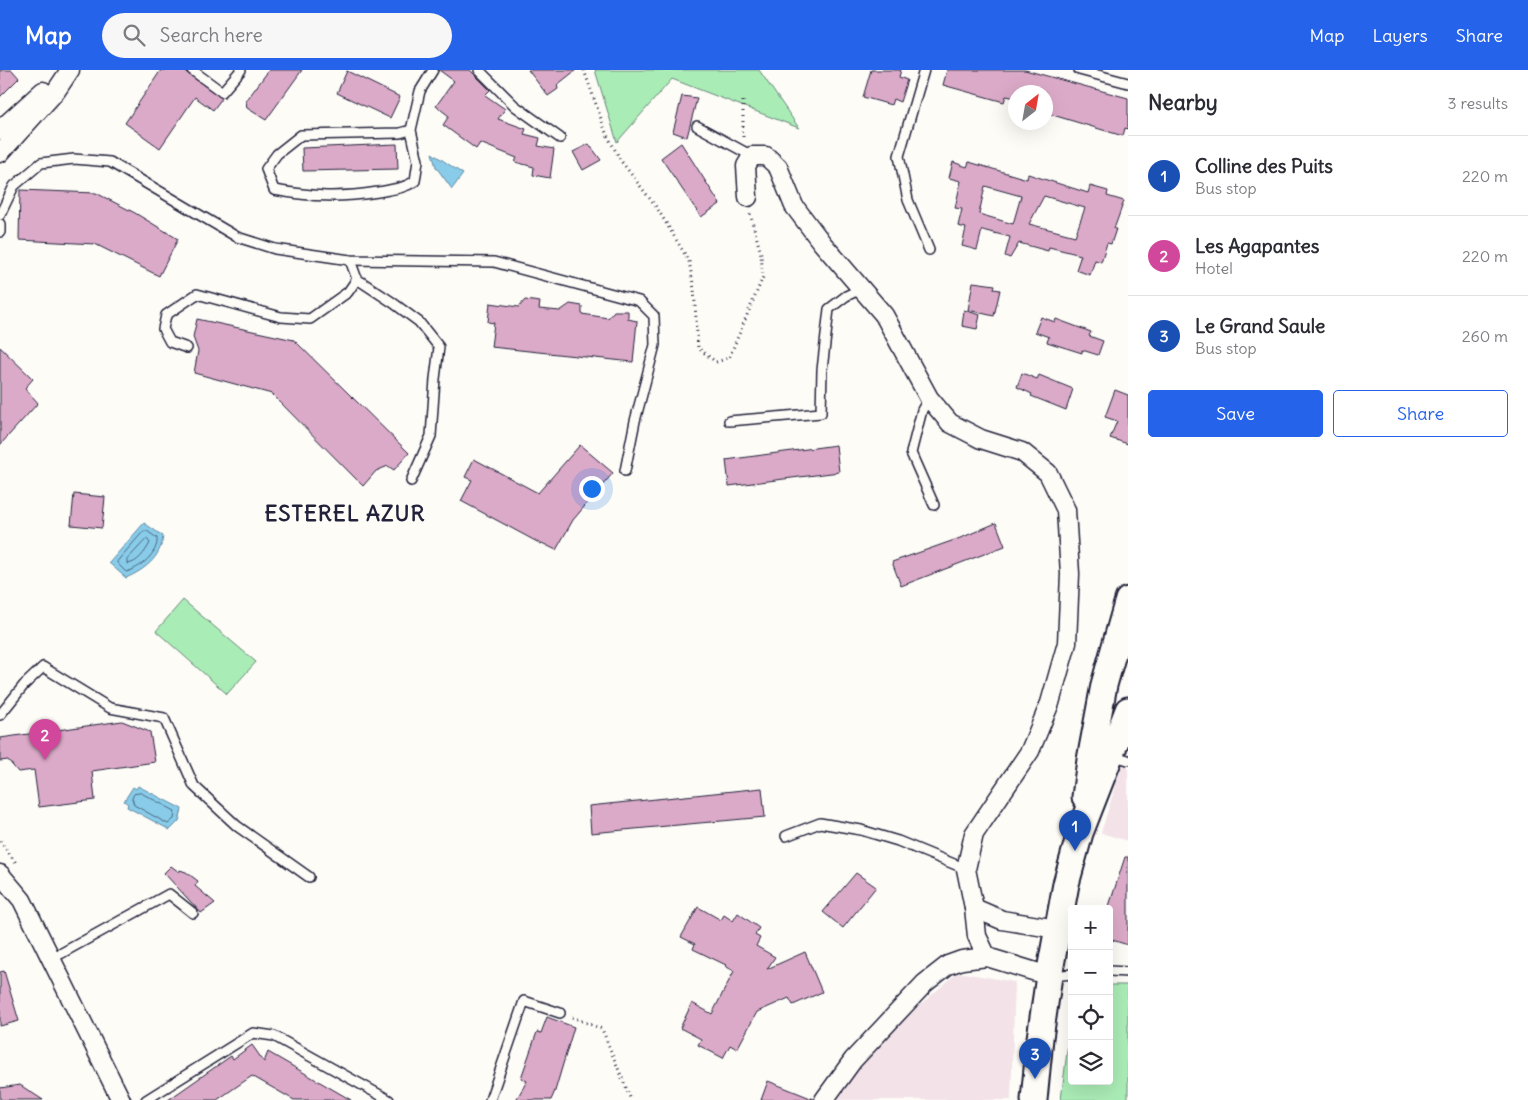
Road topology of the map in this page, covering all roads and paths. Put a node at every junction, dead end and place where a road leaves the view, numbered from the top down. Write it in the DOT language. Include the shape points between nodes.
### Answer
graph roads {
  1 [pos="70,70"];
  2 [pos="192,70"];
  3 [pos="241,70"];
  4 [pos="433,70"];
  5 [pos="479,70"];
  6 [pos="584,70"];
  7 [pos="924,70"];
  8 [pos="1080,70"];
  9 [pos="1128,84"];
  10 [pos="743,101"];
  11 [pos="697,126"];
  12 [pos="0,130"];
  13 [pos="411,130"];
  14 [pos="560,138"];
  15 [pos="0,153"];
  16 [pos="747,153"];
  17 [pos="748,197"];
  18 [pos="0,215"];
  19 [pos="0,224"];
  20 [pos="0,232"];
  21 [pos="929,250"];
  22 [pos="350,260"];
  23 [pos="357,279"];
  24 [pos="862,289"];
  25 [pos="187,348"];
  26 [pos="929,398"];
  27 [pos="729,421"];
  28 [pos="625,471"];
  29 [pos="411,481"];
  30 [pos="934,506"];
  31 [pos="1128,600"];
  32 [pos="1128,710"];
  33 [pos="0,715"];
  34 [pos="1120,757"];
  35 [pos="1080,833"];
  36 [pos="786,836"];
  37 [pos="966,869"];
  38 [pos="0,874"];
  39 [pos="309,878"];
  40 [pos="974,908"];
  41 [pos="193,913"];
  42 [pos="1057,930"];
  43 [pos="987,958"];
  44 [pos="51,959"];
  45 [pos="1113,971"];
  46 [pos="1128,972"];
  47 [pos="1060,975"];
  48 [pos="560,1013"];
  49 [pos="121,1100"];
  50 [pos="146,1100"];
  51 [pos="389,1100"];
  52 [pos="490,1100"];
  53 [pos="631,1100"];
  54 [pos="824,1100"];
  55 [pos="1034,1100"];
  1 -- 12 [label="street"];
  1 -- 15 [label="street" via="56,91"];
  2 -- 3 [label="lane" via="222,92"];
  4 -- 13 [label="lane" via="420,91"];
  5 -- 14 [label="lane" via="515,106"];
  6 -- 17 [label="path" via="606,133 621,161 657,208 689,261 698,348 716,362 729,358 763,277"];
  7 -- 21 [label="lane" via="898,156 908,200"];
  8 -- 9 [label="lane"];
  10 -- 16 [label="path"];
  11 -- 16 [label="lane"];
  13 -- 13 [label="lane" via="301,135 277,154 266,169 274,190 304,196 349,197 406,187 415,181 418,161"];
  16 -- 17 [label="street"];
  16 -- 24 [label="street" via="766,156 778,167 794,206"];
  18 -- 22 [label="lane" via="14,186 41,163 74,159 110,162 237,237 276,249"];
  19 -- 20 [label="lane"];
  22 -- 23 [label="lane"];
  22 -- 28 [label="lane" via="494,262 639,301 654,316 655,345"];
  23 -- 25 [label="lane" via="348,292 310,319 281,317 197,294 166,315 163,329 170,342"];
  23 -- 29 [label="lane" via="419,322 439,347 431,436"];
  24 -- 26 [label="street" via="884,315"];
  24 -- 27 [label="lane" via="846,296 830,309 822,370 822,413"];
  26 -- 30 [label="lane" via="922,410 911,454"];
  26 -- 37 [label="street" via="950,422 980,439 1022,452 1048,473 1066,510 1070,574 1066,643 1050,704 1030,751 974,834"];
  31 -- 35 [label="main road" via="1104,685"];
  32 -- 34 [label="main road"];
  33 -- 39 [label="lane" via="43,667 110,708 164,718 194,786 237,826"];
  34 -- 35 [label="main road"];
  35 -- 42 [label="main road"];
  36 -- 37 [label="lane" via="820,823 861,830 898,841"];
  37 -- 40 [label="street"];
  38 -- 44 [label="street" via="22,900"];
  40 -- 42 [label="street" via="1002,920"];
  40 -- 43 [label="street" via="977,936"];
  41 -- 44 [label="lane" via="169,894"];
  42 -- 47 [label="main road"];
  43 -- 47 [label="street"];
  43 -- 54 [label="street" via="948,965 925,983 853,1060"];
  44 -- 49 [label="street"];
  45 -- 46 [label="lane"];
  47 -- 55 [label="main road" via="1040,1038"];
  48 -- 52 [label="lane" via="524,1001"];
  48 -- 53 [label="path" via="602,1028"];
  50 -- 51 [label="lane" via="253,1033 274,1036"];
}
